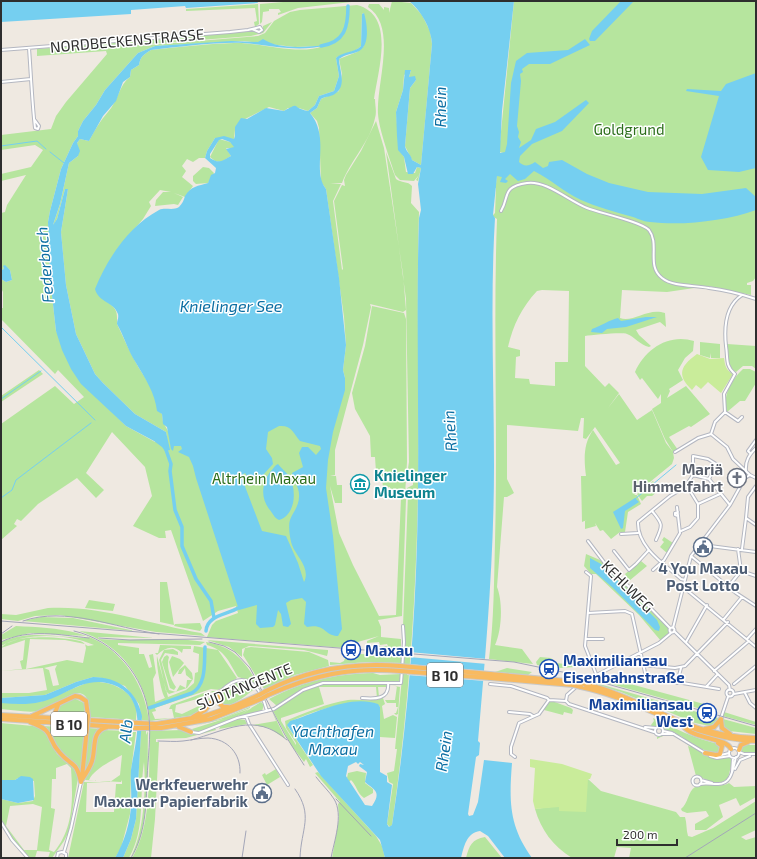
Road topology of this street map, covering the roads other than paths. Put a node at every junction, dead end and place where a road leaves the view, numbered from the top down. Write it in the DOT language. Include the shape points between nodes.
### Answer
graph roads {
  1 [pos="252,29"];
  2 [pos="29,48"];
  3 [pos="1,50"];
  4 [pos="31,79"];
  5 [pos="1,82"];
  6 [pos="34,119"];
  7 [pos="501,211"];
  8 [pos="742,295"];
  9 [pos="756,299"];
  10 [pos="726,412"];
  11 [pos="742,417"];
  12 [pos="710,434"];
  13 [pos="756,440"];
  14 [pos="756,448"];
  15 [pos="675,452"];
  16 [pos="750,453"];
  17 [pos="746,471"];
  18 [pos="693,475"];
  19 [pos="750,475"];
  20 [pos="756,478"];
  21 [pos="709,479"];
  22 [pos="687,486"];
  23 [pos="756,486"];
  24 [pos="720,494"];
  25 [pos="698,504"];
  26 [pos="730,505"];
  27 [pos="677,507"];
  28 [pos="652,511"];
  29 [pos="746,518"];
  30 [pos="756,525"];
  31 [pos="680,531"];
  32 [pos="638,533"];
  33 [pos="621,534"];
  34 [pos="656,540"];
  35 [pos="588,541"];
  36 [pos="701,541"];
  37 [pos="738,549"];
  38 [pos="742,549"];
  39 [pos="649,550"];
  40 [pos="614,551"];
  41 [pos="756,552"];
  42 [pos="691,556"];
  43 [pos="662,562"];
  44 [pos="653,570"];
  45 [pos="741,571"];
  46 [pos="586,572"];
  47 [pos="756,576"];
  48 [pos="685,580"];
  49 [pos="683,587"];
  50 [pos="728,587"];
  51 [pos="742,598"];
  52 [pos="707,605"];
  53 [pos="756,606"];
  54 [pos="588,613"];
  55 [pos="724,619"];
  56 [pos="728,622"];
  57 [pos="402,626"];
  58 [pos="673,629"];
  59 [pos="756,629"];
  60 [pos="586,639"];
  61 [pos="603,639"];
  62 [pos="748,640"];
  63 [pos="686,642"];
  64 [pos="756,647"];
  65 [pos="640,652"];
  66 [pos="698,654"];
  67 [pos="643,665"];
  68 [pos="756,666"];
  69 [pos="681,668"];
  70 [pos="714,670"];
  71 [pos="597,674"];
  72 [pos="717,674"];
  73 [pos="543,681"];
  74 [pos="388,682"];
  75 [pos="677,683"];
  76 [pos="490,684"];
  77 [pos="734,684"];
  78 [pos="706,687"];
  79 [pos="719,689"];
  80 [pos="730,690"];
  81 [pos="756,690"];
  82 [pos="745,692"];
  83 [pos="219,693"];
  84 [pos="734,694"];
  85 [pos="260,697"];
  86 [pos="728,697"];
  87 [pos="362,698"];
  88 [pos="549,700"];
  89 [pos="63,701"];
  90 [pos="566,701"];
  91 [pos="234,706"];
  92 [pos="756,708"];
  93 [pos="267,711"];
  94 [pos="509,712"];
  95 [pos="1,715"];
  96 [pos="246,716"];
  97 [pos="533,717"];
  98 [pos="1,719"];
  99 [pos="26,719"];
  100 [pos="65,719"];
  101 [pos="721,719"];
  102 [pos="185,720"];
  103 [pos="194,723"];
  104 [pos="111,726"];
  105 [pos="134,726"];
  106 [pos="144,726"];
  107 [pos="177,726"];
  108 [pos="642,726"];
  109 [pos="683,726"];
  110 [pos="656,728"];
  111 [pos="703,729"];
  112 [pos="191,732"];
  113 [pos="654,732"];
  114 [pos="662,732"];
  115 [pos="732,736"];
  116 [pos="756,738"];
  117 [pos="714,741"];
  118 [pos="750,741"];
  119 [pos="756,741"];
  120 [pos="730,751"];
  121 [pos="739,751"];
  122 [pos="705,753"];
  123 [pos="755,754"];
  124 [pos="710,755"];
  125 [pos="750,756"];
  126 [pos="515,757"];
  127 [pos="731,757"];
  128 [pos="737,757"];
  129 [pos="733,772"];
  130 [pos="732,775"];
  131 [pos="701,780"];
  132 [pos="81,781"];
  133 [pos="700,784"];
  134 [pos="713,784"];
  135 [pos="288,786"];
  136 [pos="1,822"];
  137 [pos="64,852"];
  138 [pos="28,858"];
  139 [pos="57,858"];
  140 [pos="66,858"];
  1 -- 2 [label="street, NORDBECKENSTRASSE"];
  2 -- 3 [label="street, NORDBECKENSTRASSE"];
  2 -- 4 [label="street"];
  4 -- 5 [label="street"];
  4 -- 6 [label="street"];
  6 -- 6 [label="street" via="35,128 38,129 39,126"];
  7 -- 8 [label="street" via="506,194 510,190 522,184 540,183 582,206 646,227 652,237 656,272 666,281"];
  8 -- 9 [label="street"];
  8 -- 10 [label="street" via="733,304 726,318 727,363 735,374 724,394"];
  10 -- 11 [label="street" via="738,420"];
  10 -- 12 [label="street" via="715,422"];
  12 -- 15 [label="street"];
  12 -- 17 [label="street" via="727,447 733,459"];
  13 -- 16 [label="street" via="748,448"];
  14 -- 16 [label="street"];
  16 -- 17 [label="street"];
  17 -- 19 [label="street"];
  18 -- 21 [label="street"];
  18 -- 21 [label="street" via="693,456 708,459 716,463"];
  18 -- 22 [label="street"];
  19 -- 20 [label="street"];
  19 -- 26 [label="street" via="745,478"];
  21 -- 24 [label="street"];
  22 -- 25 [label="street"];
  22 -- 28 [label="street"];
  23 -- 29 [label="street" via="748,498"];
  24 -- 25 [label="street"];
  24 -- 26 [label="street"];
  25 -- 31 [label="street" via="698,518 690,527"];
  26 -- 36 [label="street"];
  27 -- 31 [label="street"];
  28 -- 32 [label="street" via="638,521"];
  28 -- 34 [label="street" via="662,526"];
  29 -- 30 [label="street"];
  29 -- 38 [label="street"];
  31 -- 43 [label="street"];
  32 -- 33 [label="street"];
  32 -- 39 [label="street"];
  35 -- 58 [label="street, KEHLWEG" via="610,570"];
  36 -- 37 [label="street" via="710,546"];
  36 -- 42 [label="street"];
  37 -- 38 [label="street"];
  37 -- 45 [label="street"];
  38 -- 41 [label="street"];
  39 -- 40 [label="street" via="628,570"];
  39 -- 43 [label="street"];
  42 -- 48 [label="street"];
  42 -- 50 [label="street"];
  43 -- 44 [label="street"];
  43 -- 48 [label="street"];
  45 -- 47 [label="street"];
  45 -- 50 [label="street"];
  46 -- 54 [label="street" via="591,576"];
  48 -- 49 [label="street"];
  49 -- 52 [label="street"];
  49 -- 58 [label="street"];
  50 -- 51 [label="street"];
  51 -- 53 [label="street"];
  51 -- 55 [label="street"];
  52 -- 55 [label="street"];
  52 -- 63 [label="street"];
  54 -- 60 [label="street"];
  54 -- 65 [label="street" via="630,613 634,619"];
  55 -- 56 [label="street"];
  56 -- 62 [label="street"];
  56 -- 66 [label="street"];
  57 -- 74 [label="street" via="404,652 401,683"];
  58 -- 63 [label="street, KEHLWEG"];
  58 -- 65 [label="street" via="659,643"];
  59 -- 62 [label="street"];
  60 -- 61 [label="street"];
  60 -- 71 [label="street" via="588,658"];
  62 -- 64 [label="street"];
  62 -- 70 [label="street"];
  63 -- 66 [label="street, KEHLWEG"];
  65 -- 67 [label="street"];
  65 -- 71 [label="street"];
  66 -- 69 [label="street"];
  66 -- 70 [label="street, KEHLWEG"];
  67 -- 69 [label="street"];
  67 -- 75 [label="street" via="646,677"];
  68 -- 77 [label="street"];
  69 -- 75 [label="street"];
  70 -- 72 [label="street, KEHLWEG"];
  71 -- 90 [label="street" via="570,692 566,696"];
  72 -- 78 [label="street"];
  72 -- 80 [label="street, KEHLWEG"];
  73 -- 85 [label="highway, SÜDTANGENTE / B 10, bridge" via="363,665 302,675"];
  73 -- 109 [label="highway, B 10, bridge" via="573,685 617,697"];
  73 -- 111 [label="highway, B 10, bridge" via="578,682 617,693 678,721"];
  74 -- 87 [label="street" via="388,690 383,697"];
  74 -- 93 [label="street" via="323,683 309,687 281,706"];
  75 -- 78 [label="street"];
  76 -- 88 [label="street" via="511,686"];
  78 -- 79 [label="street"];
  80 -- 84 [label="street, KEHLWEG"];
  80 -- 86 [label="street" via="727,692"];
  81 -- 82 [label="street"];
  82 -- 84 [label="street"];
  82 -- 92 [label="street" via="750,703"];
  83 -- 91 [label="highway" via="218,701 221,705"];
  83 -- 93 [label="street" via="236,681 250,682 257,688"];
  83 -- 102 [label="highway" via="201,713"];
  84 -- 86 [label="street"];
  85 -- 91 [label="highway, SÜDTANGENTE / B 10"];
  85 -- 103 [label="highway, SÜDTANGENTE / B 10" via="229,713"];
  86 -- 101 [label="street"];
  88 -- 90 [label="street"];
  88 -- 97 [label="street" via="539,714"];
  89 -- 99 [label="highway"];
  89 -- 100 [label="highway" via="56,706 55,711 58,716"];
  89 -- 132 [label="highway, bridge" via="73,696 83,698 88,705 88,728"];
  90 -- 108 [label="street"];
  91 -- 102 [label="highway, SÜDTANGENTE / B 10"];
  93 -- 96 [label="street"];
  94 -- 97 [label="street" via="530,714"];
  95 -- 99 [label="highway, SÜDTANGENTE / B 10"];
  96 -- 112 [label="street" via="199,733"];
  96 -- 135 [label="street"];
  97 -- 126 [label="street" via="521,721 517,726 511,751"];
  98 -- 99 [label="highway, SÜDTANGENTE / B 10"];
  99 -- 100 [label="highway, SÜDTANGENTE / B 10"];
  99 -- 104 [label="highway, SÜDTANGENTE / B 10"];
  99 -- 132 [label="highway" via="48,732 59,752 77,767"];
  100 -- 105 [label="highway, SÜDTANGENTE / B 10"];
  101 -- 111 [label="highway" via="714,727"];
  101 -- 115 [label="highway" via="722,728"];
  102 -- 106 [label="highway, SÜDTANGENTE / B 10"];
  103 -- 107 [label="highway, SÜDTANGENTE / B 10"];
  103 -- 112 [label="highway" via="190,728"];
  104 -- 105 [label="highway, SÜDTANGENTE / B 10"];
  104 -- 132 [label="highway" via="101,729 96,734 91,764"];
  105 -- 106 [label="highway, SÜDTANGENTE / B 10"];
  106 -- 107 [label="highway, SÜDTANGENTE / B 10"];
  107 -- 112 [label="highway"];
  108 -- 110 [label="street"];
  108 -- 113 [label="street"];
  109 -- 117 [label="highway" via="695,735"];
  109 -- 118 [label="highway, B 10"];
  110 -- 113 [label="street"];
  110 -- 114 [label="street" via="659,727"];
  111 -- 115 [label="highway, B 10"];
  113 -- 114 [label="street" via="657,735"];
  114 -- 122 [label="street" via="675,734"];
  115 -- 116 [label="highway, B 10"];
  117 -- 120 [label="highway" via="727,744"];
  117 -- 122 [label="highway" via="721,744 722,752 716,755"];
  118 -- 119 [label="highway, B 10"];
  118 -- 121 [label="highway" via="741,745"];
  120 -- 121 [label="street" via="734,748"];
  120 -- 124 [label="street" via="724,756"];
  120 -- 127 [label="street"];
  121 -- 123 [label="street" via="744,754"];
  121 -- 128 [label="street"];
  122 -- 124 [label="street"];
  123 -- 125 [label="street"];
  124 -- 127 [label="street" via="717,758"];
  125 -- 128 [label="street"];
  125 -- 129 [label="street" via="740,760"];
  127 -- 128 [label="street"];
  127 -- 130 [label="street"];
  128 -- 129 [label="street"];
  129 -- 130 [label="street"];
  130 -- 134 [label="street" via="724,783"];
  131 -- 133 [label="street"];
  131 -- 133 [label="street" via="697,776 693,780 695,785"];
  131 -- 134 [label="street"];
  132 -- 137 [label="street"];
  133 -- 134 [label="street"];
  136 -- 138 [label="street"];
  137 -- 139 [label="street" via="59,852"];
  137 -- 140 [label="street"];
}
